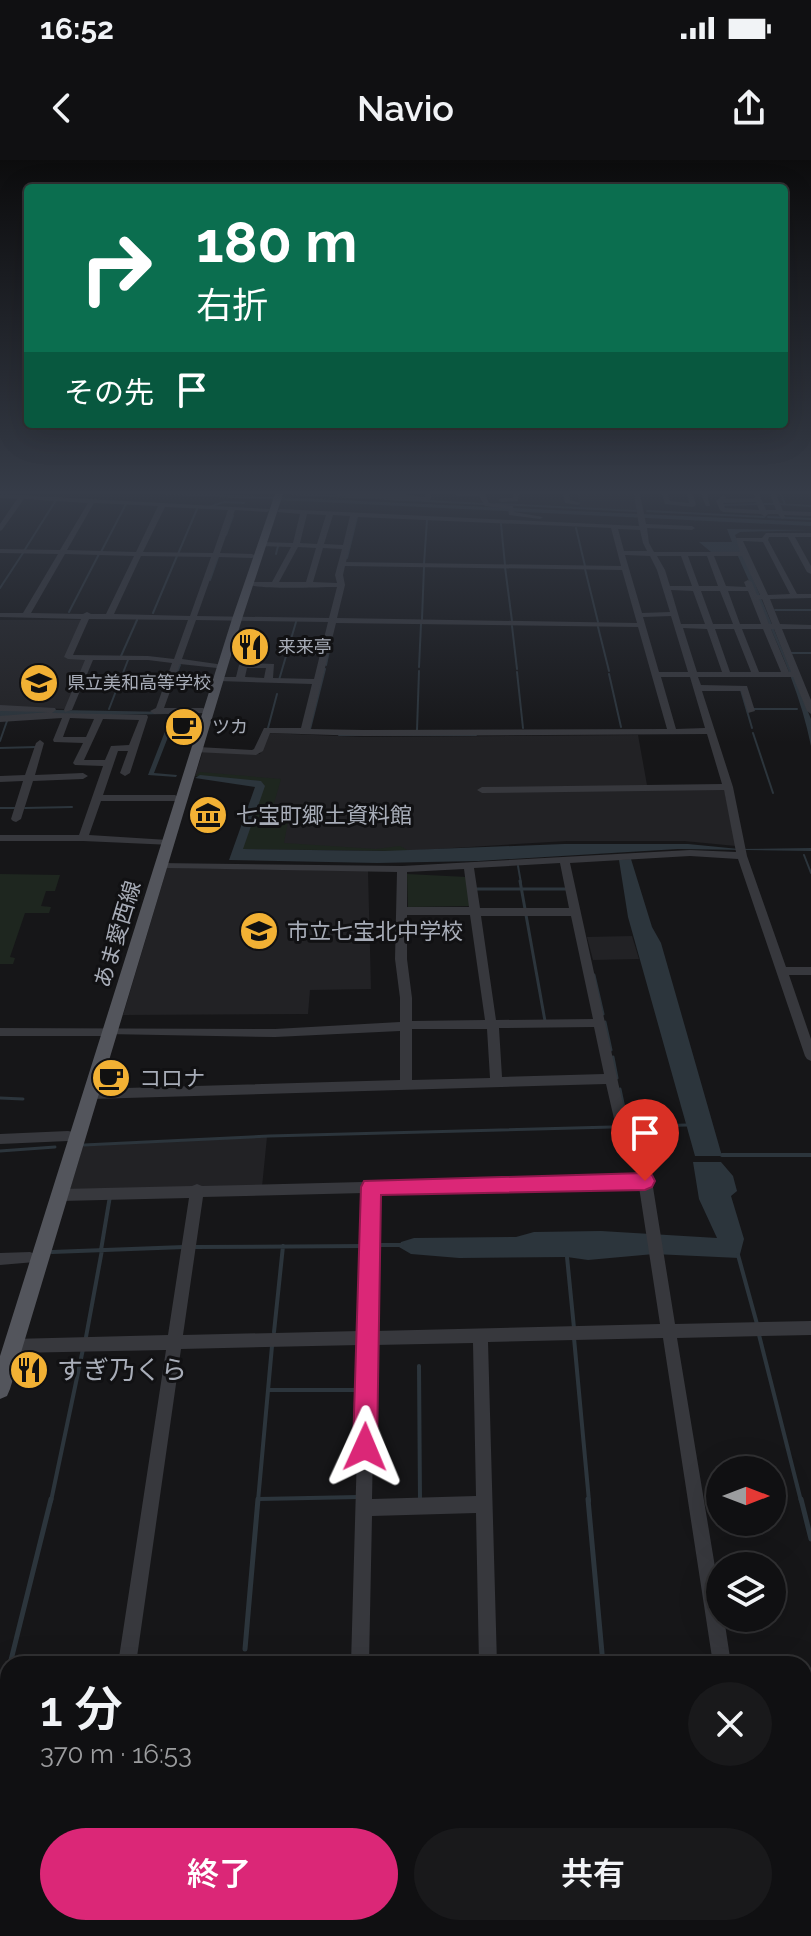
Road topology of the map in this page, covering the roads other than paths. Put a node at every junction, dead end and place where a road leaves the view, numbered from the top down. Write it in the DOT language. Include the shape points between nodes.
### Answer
graph roads {
  1 [pos="48,577"];
  2 [pos="128,577"];
  3 [pos="207,577"];
  4 [pos="247,577"];
  5 [pos="250,577"];
  6 [pos="278,577"];
  7 [pos="311,577"];
  8 [pos="339,577"];
  9 [pos="628,577"];
  10 [pos="663,577"];
  11 [pos="692,577"];
  12 [pos="718,577"];
  13 [pos="751,577"];
  14 [pos="751,577"];
  15 [pos="784,577"];
  16 [pos="249,584"];
  17 [pos="274,585"];
  18 [pos="309,585"];
  19 [pos="341,585"];
  20 [pos="667,588"];
  21 [pos="696,588"];
  22 [pos="723,589"];
  23 [pos="759,595"];
  24 [pos="811,596"];
  25 [pos="795,597"];
  26 [pos="87,614"];
  27 [pos="675,614"];
  28 [pos="0,615"];
  29 [pos="26,615"];
  30 [pos="110,615"];
  31 [pos="639,615"];
  32 [pos="193,617"];
  33 [pos="234,618"];
  34 [pos="332,620"];
  35 [pos="642,625"];
  36 [pos="679,626"];
  37 [pos="710,626"];
  38 [pos="737,626"];
  39 [pos="772,627"];
  40 [pos="811,627"];
  41 [pos="90,657"];
  42 [pos="178,662"];
  43 [pos="218,673"];
  44 [pos="656,674"];
  45 [pos="695,674"];
  46 [pos="727,674"];
  47 [pos="756,675"];
  48 [pos="792,675"];
  49 [pos="240,680"];
  50 [pos="268,681"];
  51 [pos="317,682"];
  52 [pos="699,688"];
  53 [pos="0,708"];
  54 [pos="159,711"];
  55 [pos="203,711"];
  56 [pos="751,711"];
  57 [pos="811,711"];
  58 [pos="67,713"];
  59 [pos="100,716"];
  60 [pos="0,719"];
  61 [pos="305,731"];
  62 [pos="672,731"];
  63 [pos="711,731"];
  64 [pos="88,740"];
  65 [pos="40,743"];
  66 [pos="133,748"];
  67 [pos="198,750"];
  68 [pos="110,763"];
  69 [pos="125,773"];
  70 [pos="83,776"];
  71 [pos="29,778"];
  72 [pos="0,779"];
  73 [pos="728,787"];
  74 [pos="482,790"];
  75 [pos="98,798"];
  76 [pos="175,798"];
  77 [pos="16,819"];
  78 [pos="0,838"];
  79 [pos="83,838"];
  80 [pos="164,843"];
  81 [pos="741,853"];
  82 [pos="564,860"];
  83 [pos="162,865"];
  84 [pos="469,866"];
  85 [pos="402,869"];
  86 [pos="403,911"];
  87 [pos="475,912"];
  88 [pos="575,912"];
  89 [pos="782,971"];
  90 [pos="811,971"];
  91 [pos="600,1023"];
  92 [pos="492,1024"];
  93 [pos="406,1025"];
  94 [pos="106,1031"];
  95 [pos="0,1032"];
  96 [pos="811,1056"];
  97 [pos="612,1079"];
  98 [pos="496,1083"];
  99 [pos="406,1085"];
  100 [pos="91,1094"];
  101 [pos="621,1123"];
  102 [pos="68,1136"];
  103 [pos="0,1139"];
  104 [pos="371,1187"];
  105 [pos="197,1190"];
  106 [pos="60,1195"];
  107 [pos="30,1258"];
  108 [pos="0,1259"];
  109 [pos="811,1328"];
  110 [pos="670,1331"];
  111 [pos="480,1334"];
  112 [pos="367,1336"];
  113 [pos="176,1342"];
  114 [pos="6,1349"];
  115 [pos="0,1389"];
  116 [pos="485,1504"];
  117 [pos="363,1508"];
  118 [pos="128,1656"];
  119 [pos="360,1656"];
  120 [pos="488,1656"];
  121 [pos="721,1656"];
  1 -- 29 [label="street"];
  2 -- 30 [label="street"];
  3 -- 32 [label="street"];
  4 -- 33 [label="main road, あま愛西線"];
  5 -- 16 [label="main road, あま愛西線"];
  6 -- 17 [label="street"];
  7 -- 18 [label="street"];
  8 -- 19 [label="street"];
  9 -- 31 [label="street"];
  10 -- 20 [label="street"];
  11 -- 21 [label="street"];
  12 -- 22 [label="street"];
  13 -- 23 [label="street"];
  14 -- 23 [label="street"];
  15 -- 25 [label="street"];
  16 -- 17 [label="street"];
  16 -- 33 [label="main road, あま愛西線"];
  17 -- 18 [label="street"];
  18 -- 19 [label="street"];
  19 -- 34 [label="street"];
  20 -- 21 [label="street"];
  20 -- 27 [label="street"];
  21 -- 22 [label="street"];
  21 -- 37 [label="street"];
  22 -- 23 [label="street"];
  22 -- 38 [label="street"];
  23 -- 25 [label="street"];
  23 -- 39 [label="street"];
  24 -- 25 [label="street"];
  26 -- 29 [label="street"];
  26 -- 30 [label="street"];
  26 -- 41 [label="street" via="68,657"];
  27 -- 31 [label="street"];
  27 -- 36 [label="street"];
  28 -- 29 [label="street"];
  30 -- 32 [label="street"];
  31 -- 35 [label="street"];
  32 -- 33 [label="street"];
  32 -- 42 [label="street"];
  33 -- 34 [label="street"];
  33 -- 43 [label="main road, あま愛西線"];
  34 -- 35 [label="street"];
  34 -- 51 [label="street"];
  35 -- 44 [label="street"];
  36 -- 37 [label="street"];
  36 -- 45 [label="street"];
  37 -- 38 [label="street"];
  37 -- 46 [label="street"];
  38 -- 39 [label="street"];
  38 -- 47 [label="street"];
  39 -- 40 [label="street"];
  39 -- 48 [label="street"];
  41 -- 42 [label="street"];
  41 -- 58 [label="street"];
  42 -- 43 [label="street"];
  42 -- 54 [label="street"];
  43 -- 49 [label="street"];
  43 -- 55 [label="main road, あま愛西線"];
  43 -- 67 [label="main road, あま愛西線"];
  44 -- 45 [label="street"];
  44 -- 62 [label="street"];
  45 -- 46 [label="street"];
  45 -- 52 [label="street"];
  46 -- 47 [label="street"];
  47 -- 48 [label="street"];
  48 -- 57 [label="street"];
  49 -- 50 [label="street"];
  49 -- 50 [label="street" via="243,665 271,666"];
  50 -- 51 [label="street"];
  51 -- 61 [label="street"];
  52 -- 56 [label="street" via="744,688"];
  52 -- 63 [label="street"];
  53 -- 58 [label="street"];
  54 -- 55 [label="street"];
  54 -- 58 [label="street"];
  55 -- 76 [label="main road, あま愛西線"];
  58 -- 59 [label="street"];
  58 -- 60 [label="street"];
  58 -- 64 [label="street" via="57,740"];
  59 -- 64 [label="street"];
  59 -- 66 [label="street" via="144,717"];
  61 -- 62 [label="street"];
  61 -- 67 [label="street" via="267,730 253,753"];
  62 -- 63 [label="street"];
  63 -- 73 [label="street"];
  64 -- 68 [label="street" via="78,763"];
  65 -- 71 [label="street"];
  66 -- 68 [label="street" via="114,748"];
  66 -- 69 [label="street"];
  67 -- 80 [label="main road, あま愛西線"];
  68 -- 75 [label="street"];
  70 -- 71 [label="street"];
  71 -- 72 [label="street"];
  71 -- 77 [label="street"];
  73 -- 74 [label="street"];
  73 -- 81 [label="street"];
  75 -- 76 [label="street"];
  75 -- 79 [label="street"];
  76 -- 80 [label="main road, あま愛西線"];
  78 -- 79 [label="street"];
  79 -- 80 [label="street"];
  80 -- 83 [label="main road, あま愛西線"];
  80 -- 94 [label="main road, あま愛西線"];
  81 -- 82 [label="street"];
  81 -- 89 [label="street"];
  82 -- 84 [label="street"];
  82 -- 88 [label="street"];
  83 -- 85 [label="street"];
  83 -- 94 [label="main road, あま愛西線"];
  84 -- 85 [label="street"];
  84 -- 87 [label="street"];
  85 -- 86 [label="street"];
  86 -- 87 [label="street"];
  86 -- 93 [label="street"];
  87 -- 88 [label="street"];
  87 -- 92 [label="street"];
  88 -- 91 [label="street"];
  89 -- 90 [label="street"];
  89 -- 96 [label="street"];
  91 -- 92 [label="street"];
  91 -- 97 [label="street"];
  92 -- 93 [label="street"];
  92 -- 98 [label="street"];
  93 -- 94 [label="street" via="275,1033"];
  93 -- 99 [label="street"];
  94 -- 95 [label="street"];
  94 -- 100 [label="main road, あま愛西線"];
  94 -- 102 [label="main road, あま愛西線"];
  97 -- 98 [label="street"];
  97 -- 101 [label="street"];
  98 -- 99 [label="street"];
  99 -- 100 [label="street"];
  100 -- 106 [label="main road, あま愛西線"];
  102 -- 103 [label="street"];
  102 -- 107 [label="main road, あま愛西線"];
  104 -- 105 [label="street"];
  104 -- 110 [label="street" via="645,1181"];
  104 -- 112 [label="street"];
  105 -- 106 [label="street"];
  105 -- 113 [label="street"];
  106 -- 114 [label="main road, あま愛西線"];
  107 -- 108 [label="street"];
  107 -- 114 [label="main road, あま愛西線"];
  109 -- 110 [label="street"];
  110 -- 111 [label="street"];
  110 -- 121 [label="street"];
  111 -- 112 [label="street"];
  111 -- 116 [label="street"];
  112 -- 113 [label="street"];
  112 -- 117 [label="street"];
  113 -- 114 [label="street"];
  113 -- 118 [label="street"];
  114 -- 115 [label="main road, あま愛西線"];
  116 -- 117 [label="street"];
  116 -- 120 [label="street"];
  117 -- 119 [label="street"];
}
